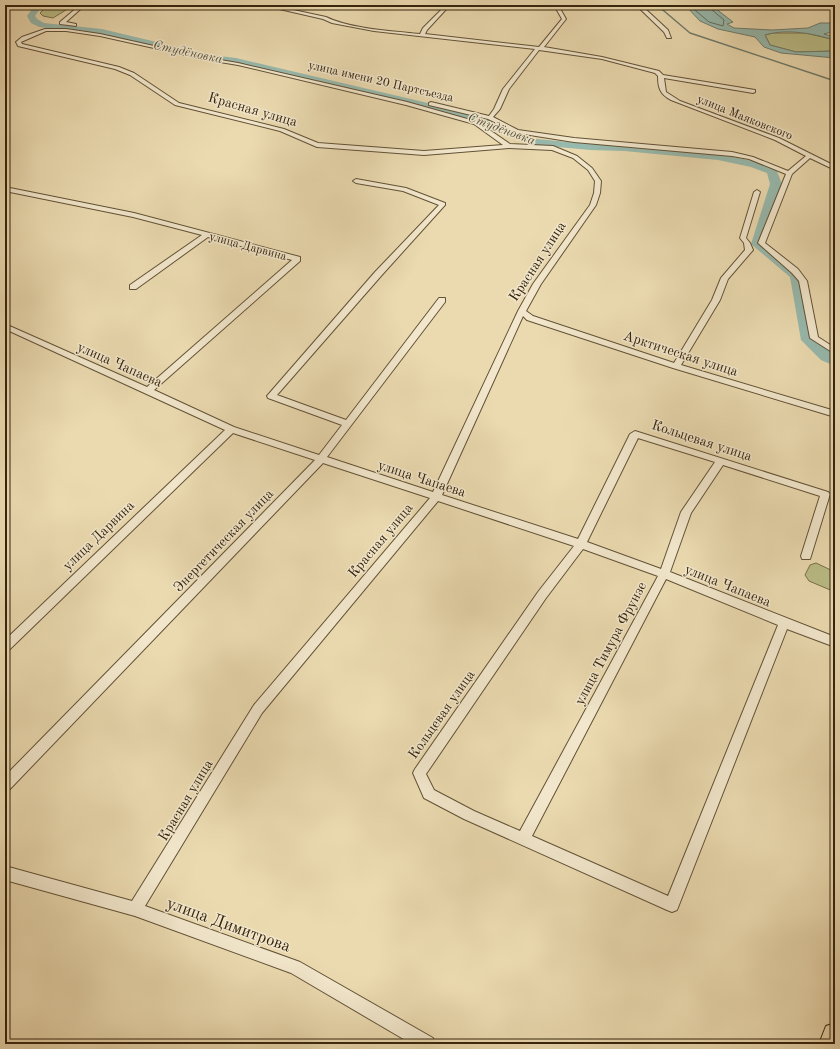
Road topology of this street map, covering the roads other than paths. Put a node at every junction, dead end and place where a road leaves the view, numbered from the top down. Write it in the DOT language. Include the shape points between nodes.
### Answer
graph roads {
  1 [pos="83,5"];
  2 [pos="264,5"];
  3 [pos="448,5"];
  4 [pos="556,5"];
  5 [pos="638,5"];
  6 [pos="127,34"];
  7 [pos="422,35"];
  8 [pos="669,37"];
  9 [pos="141,38"];
  10 [pos="20,40"];
  11 [pos="540,48"];
  12 [pos="661,76"];
  13 [pos="753,91"];
  14 [pos="490,118"];
  15 [pos="509,146"];
  16 [pos="809,156"];
  17 [pos="835,168"];
  18 [pos="789,173"];
  19 [pos="356,181"];
  20 [pos="5,189"];
  21 [pos="757,192"];
  22 [pos="207,235"];
  23 [pos="133,287"];
  24 [pos="442,300"];
  25 [pos="522,311"];
  26 [pos="5,326"];
  27 [pos="835,352"];
  28 [pos="676,366"];
  29 [pos="148,391"];
  30 [pos="835,414"];
  31 [pos="348,424"];
  32 [pos="230,429"];
  33 [pos="321,459"];
  34 [pos="720,462"];
  35 [pos="436,497"];
  36 [pos="581,544"];
  37 [pos="806,556"];
  38 [pos="664,574"];
  39 [pos="784,624"];
  40 [pos="835,642"];
  41 [pos="5,647"];
  42 [pos="5,784"];
  43 [pos="523,838"];
  44 [pos="5,873"];
  45 [pos="135,909"];
  46 [pos="835,1035"];
  47 [pos="427,1044"];
  48 [pos="832,1044"];
  1 -- 6 [label="street" via="62,23"];
  2 -- 7 [label="street, улица Маяковского" via="374,30"];
  3 -- 7 [label="street"];
  4 -- 11 [label="street" via="564,20"];
  5 -- 8 [label="street" via="666,31"];
  7 -- 11 [label="street, улица Маяковского"];
  9 -- 14 [label="street, улица имени 20 Партсъезда"];
  10 -- 15 [label="street, улица имени 20 Партсъезда" via="45,30 66,30 238,64 476,123"];
  10 -- 15 [label="street, Красная улица" via="20,45 132,74 177,104 282,130 317,145 424,153"];
  11 -- 12 [label="street, улица Маяковского" via="602,58 657,72"];
  11 -- 14 [label="street" via="506,89"];
  12 -- 13 [label="street, улица Маяковского"];
  12 -- 16 [label="street, улица Маяковского" via="660,88 664,94 678,102 777,139"];
  14 -- 18 [label="street, улица имени 20 Партсъезда" via="518,131 574,140 732,154 751,158"];
  15 -- 25 [label="street, Красная улица" via="560,150 583,163 595,174 598,181 593,205 537,284"];
  16 -- 17 [label="street, улица Маяковского"];
  16 -- 18 [label="street"];
  18 -- 27 [label="street" via="762,243 803,281 814,338"];
  19 -- 31 [label="street" via="404,189 443,204 271,396"];
  20 -- 22 [label="street, улица Дарвина" via="134,215"];
  21 -- 28 [label="street" via="743,238 749,250 725,278 716,300"];
  22 -- 23 [label="street"];
  22 -- 29 [label="street, улица Дарвина" via="297,259"];
  24 -- 31 [label="street, Энергетическая улица"];
  25 -- 28 [label="street, Арктическая улица" via="530,318"];
  25 -- 35 [label="street, Красная улица"];
  26 -- 29 [label="street, улица Чапаева"];
  28 -- 30 [label="street, Арктическая улица"];
  29 -- 32 [label="street, улица Чапаева"];
  31 -- 33 [label="street, Энергетическая улица"];
  32 -- 33 [label="street, улица Чапаева"];
  32 -- 41 [label="street, улица Дарвина"];
  33 -- 35 [label="street, улица Чапаева"];
  33 -- 42 [label="street, Энергетическая улица"];
  34 -- 36 [label="street, Кольцевая улица" via="635,434"];
  34 -- 37 [label="street, Кольцевая улица" via="825,494"];
  34 -- 38 [label="street, улица Тимура Фрунзе" via="686,512"];
  35 -- 36 [label="street, улица Чапаева"];
  35 -- 45 [label="street, Красная улица" via="258,709"];
  36 -- 38 [label="street, улица Чапаева"];
  36 -- 43 [label="street, Кольцевая улица" via="542,595 419,773 429,794 469,815"];
  38 -- 39 [label="street, улица Чапаева"];
  38 -- 43 [label="street, улица Тимура Фрунзе"];
  39 -- 40 [label="street, улица Чапаева"];
  39 -- 43 [label="street, Кольцевая улица" via="672,905"];
  44 -- 45 [label="street, улица Димитрова"];
  45 -- 47 [label="street, улица Димитрова" via="295,967"];
  46 -- 48 [label="main road"];
}
